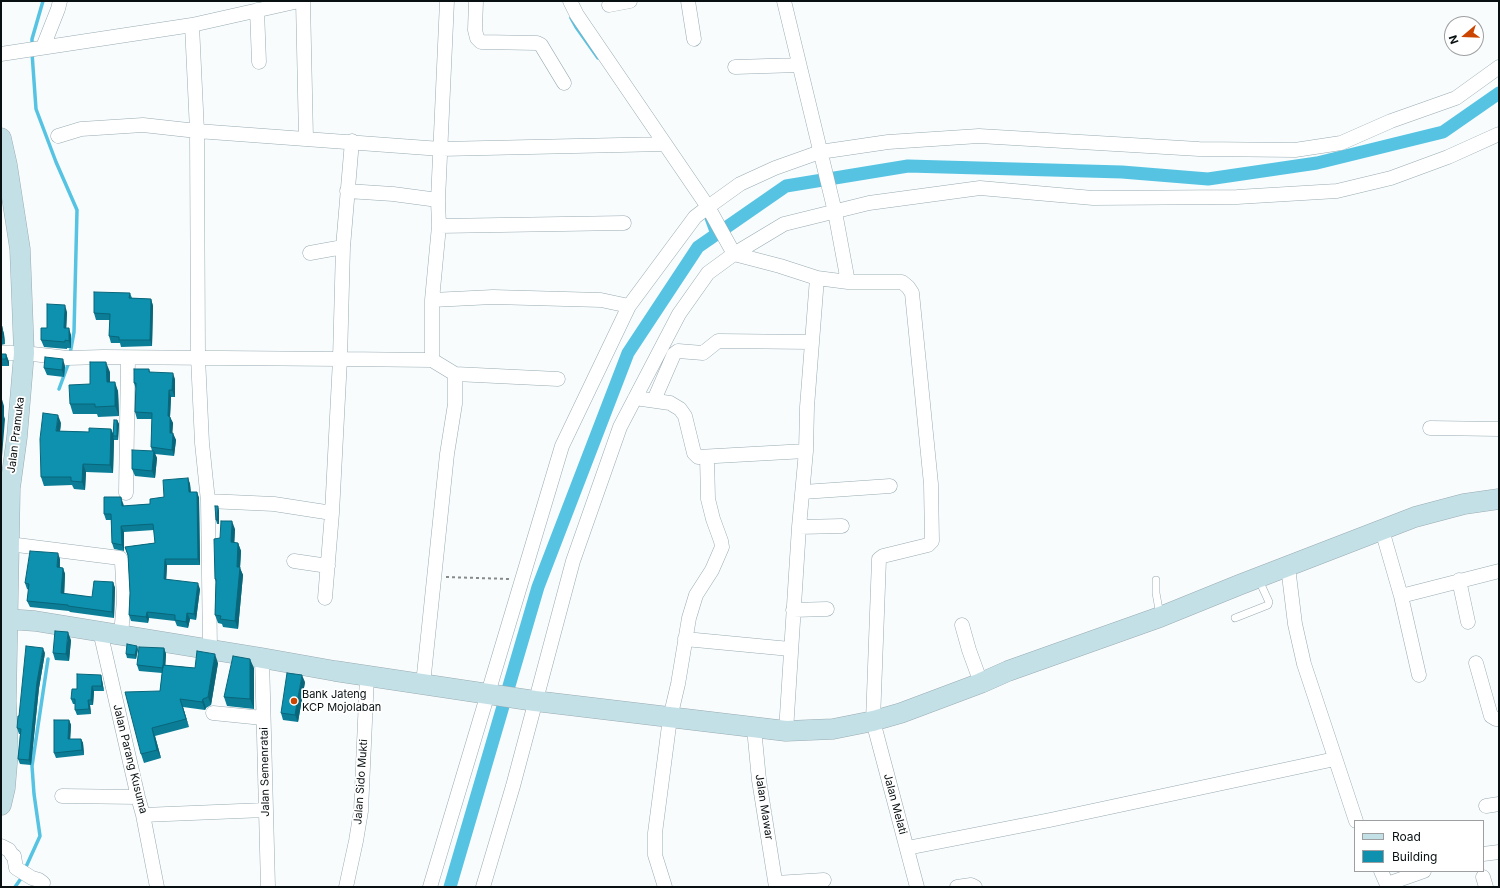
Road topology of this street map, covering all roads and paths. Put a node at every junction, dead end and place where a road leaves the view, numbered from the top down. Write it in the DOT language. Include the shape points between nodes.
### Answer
graph roads {
  1 [pos="60,1"];
  2 [pos="299,1"];
  3 [pos="303,1"];
  4 [pos="447,1"];
  5 [pos="476,1"];
  6 [pos="570,1"];
  7 [pos="630,1"];
  8 [pos="688,1"];
  9 [pos="784,1"];
  10 [pos="609,5"];
  11 [pos="257,10"];
  12 [pos="192,25"];
  13 [pos="694,39"];
  14 [pos="36,49"];
  15 [pos="1,54"];
  16 [pos="259,62"];
  17 [pos="799,65"];
  18 [pos="735,67"];
  19 [pos="1499,67"];
  20 [pos="564,83"];
  21 [pos="197,131"];
  22 [pos="1499,134"];
  23 [pos="58,136"];
  24 [pos="1,138"];
  25 [pos="306,138"];
  26 [pos="352,142"];
  27 [pos="665,144"];
  28 [pos="441,148"];
  29 [pos="821,155"];
  30 [pos="4,166"];
  31 [pos="347,191"];
  32 [pos="438,200"];
  33 [pos="833,207"];
  34 [pos="709,209"];
  35 [pos="624,223"];
  36 [pos="439,226"];
  37 [pos="343,248"];
  38 [pos="310,253"];
  39 [pos="734,253"];
  40 [pos="817,278"];
  41 [pos="848,282"];
  42 [pos="432,300"];
  43 [pos="629,306"];
  44 [pos="812,342"];
  45 [pos="1,353"];
  46 [pos="24,353"];
  47 [pos="198,357"];
  48 [pos="128,358"];
  49 [pos="340,359"];
  50 [pos="432,360"];
  51 [pos="455,374"];
  52 [pos="558,379"];
  53 [pos="635,398"];
  54 [pos="654,400"];
  55 [pos="1430,428"];
  56 [pos="1499,429"];
  57 [pos="806,451"];
  58 [pos="707,457"];
  59 [pos="890,486"];
  60 [pos="5,488"];
  61 [pos="803,492"];
  62 [pos="126,493"];
  63 [pos="1499,499"];
  64 [pos="208,501"];
  65 [pos="332,513"];
  66 [pos="842,526"];
  67 [pos="799,527"];
  68 [pos="1382,530"];
  69 [pos="9,544"];
  70 [pos="294,561"];
  71 [pos="328,566"];
  72 [pos="1288,567"];
  73 [pos="1499,571"];
  74 [pos="434,577"];
  75 [pos="1258,578"];
  76 [pos="523,579"];
  77 [pos="1156,580"];
  78 [pos="1459,580"];
  79 [pos="1401,596"];
  80 [pos="325,598"];
  81 [pos="827,609"];
  82 [pos="793,610"];
  83 [pos="1160,617"];
  84 [pos="1235,618"];
  85 [pos="7,619"];
  86 [pos="1468,622"];
  87 [pos="962,625"];
  88 [pos="100,631"];
  89 [pos="121,635"];
  90 [pos="685,639"];
  91 [pos="210,649"];
  92 [pos="790,649"];
  93 [pos="262,658"];
  94 [pos="1476,663"];
  95 [pos="1419,675"];
  96 [pos="367,676"];
  97 [pos="981,683"];
  98 [pos="423,684"];
  99 [pos="493,695"];
  100 [pos="3,701"];
  101 [pos="533,701"];
  102 [pos="213,713"];
  103 [pos="263,718"];
  104 [pos="670,718"];
  105 [pos="1499,719"];
  106 [pos="873,721"];
  107 [pos="754,728"];
  108 [pos="786,731"];
  109 [pos="1335,759"];
  110 [pos="62,796"];
  111 [pos="138,797"];
  112 [pos="1,805"];
  113 [pos="265,810"];
  114 [pos="143,815"];
  115 [pos="1356,820"];
  116 [pos="1,846"];
  117 [pos="907,848"];
  118 [pos="1499,852"];
  119 [pos="1484,854"];
  120 [pos="1382,872"];
  121 [pos="1421,872"];
  122 [pos="824,880"];
  123 [pos="37,883"];
  124 [pos="776,885"];
  125 [pos="1388,885"];
  126 [pos="157,887"];
  127 [pos="268,887"];
  128 [pos="346,887"];
  129 [pos="430,887"];
  130 [pos="483,887"];
  131 [pos="665,887"];
  132 [pos="917,887"];
  133 [pos="957,887"];
  134 [pos="975,887"];
  1 -- 14 [label="street"];
  2 -- 11 [label="street"];
  3 -- 25 [label="street"];
  4 -- 28 [label="street"];
  5 -- 20 [label="street" via="475,30 481,42 537,43 541,45"];
  6 -- 27 [label="street"];
  7 -- 10 [label="street"];
  8 -- 13 [label="street"];
  9 -- 17 [label="street"];
  11 -- 12 [label="street"];
  11 -- 16 [label="street"];
  12 -- 14 [label="street"];
  12 -- 21 [label="street"];
  14 -- 15 [label="street"];
  17 -- 18 [label="street"];
  17 -- 29 [label="street"];
  19 -- 29 [label="street" via="1456,98 1341,142 1295,150 1199,149 979,136 888,142"];
  21 -- 23 [label="street" via="143,125 81,129"];
  21 -- 25 [label="street"];
  21 -- 47 [label="street"];
  22 -- 33 [label="street" via="1448,157 1391,178 1337,191 1237,197 1093,198 980,188"];
  24 -- 30 [label="main road, Jalan Pramuka"];
  25 -- 26 [label="street"];
  26 -- 28 [label="street"];
  26 -- 31 [label="street"];
  27 -- 28 [label="street"];
  27 -- 34 [label="street"];
  28 -- 32 [label="street"];
  29 -- 33 [label="street"];
  29 -- 34 [label="street" via="775,168 740,184"];
  30 -- 46 [label="main road, Jalan Pramuka" via="20,249"];
  31 -- 32 [label="street"];
  31 -- 37 [label="street"];
  32 -- 36 [label="street"];
  33 -- 39 [label="street" via="784,224"];
  33 -- 41 [label="street"];
  34 -- 39 [label="street"];
  34 -- 43 [label="street" via="695,217"];
  35 -- 36 [label="street"];
  36 -- 42 [label="street"];
  37 -- 38 [label="street"];
  37 -- 49 [label="street"];
  39 -- 40 [label="street"];
  39 -- 53 [label="street" via="708,273 679,314"];
  40 -- 41 [label="street"];
  40 -- 44 [label="street"];
  41 -- 106 [label="street, Jalan Melati" via="902,282 912,292 931,484 930,544 883,556 880,559"];
  42 -- 43 [label="street" via="494,297 601,300"];
  42 -- 50 [label="street"];
  43 -- 76 [label="street" via="562,446"];
  44 -- 54 [label="street" via="718,341 703,353 678,351 674,354"];
  44 -- 57 [label="street"];
  45 -- 46 [label="street"];
  46 -- 48 [label="street" via="66,358"];
  46 -- 60 [label="main road, Jalan Pramuka" via="20,404"];
  47 -- 48 [label="street"];
  47 -- 49 [label="street"];
  47 -- 64 [label="street"];
  48 -- 62 [label="street"];
  49 -- 50 [label="street"];
  49 -- 65 [label="street"];
  50 -- 51 [label="street"];
  51 -- 52 [label="street"];
  51 -- 74 [label="street" via="455,404"];
  53 -- 54 [label="street"];
  53 -- 101 [label="street" via="620,427 573,561"];
  54 -- 58 [label="street" via="670,403 680,409 685,416 694,453 698,457"];
  55 -- 56 [label="street"];
  57 -- 58 [label="street"];
  57 -- 61 [label="street"];
  58 -- 90 [label="street" via="708,499 722,547 712,570 696,595"];
  59 -- 61 [label="street"];
  60 -- 69 [label="main road, Jalan Pramuka"];
  61 -- 67 [label="street"];
  63 -- 68 [label="main road" via="1464,504 1416,517"];
  64 -- 65 [label="street" via="274,504"];
  64 -- 91 [label="street"];
  65 -- 71 [label="street"];
  66 -- 67 [label="street"];
  67 -- 82 [label="street"];
  68 -- 72 [label="main road"];
  68 -- 79 [label="street"];
  69 -- 85 [label="main road, Jalan Pramuka"];
  69 -- 89 [label="street" via="119,557 122,562 124,587"];
  70 -- 71 [label="street"];
  71 -- 80 [label="street"];
  72 -- 75 [label="main road"];
  72 -- 109 [label="street" via="1295,624 1304,664"];
  73 -- 78 [label="street"];
  74 -- 76 [label="path"];
  74 -- 98 [label="street"];
  75 -- 83 [label="main road"];
  75 -- 84 [label="lane" via="1268,605"];
  76 -- 99 [label="street"];
  77 -- 83 [label="lane"];
  78 -- 79 [label="street"];
  78 -- 86 [label="street"];
  79 -- 95 [label="street"];
  81 -- 82 [label="street"];
  82 -- 92 [label="street"];
  83 -- 97 [label="main road"];
  85 -- 88 [label="main road"];
  85 -- 100 [label="main road, Jalan Pramuka"];
  87 -- 97 [label="street"];
  88 -- 89 [label="main road"];
  88 -- 111 [label="street, Jalan Parang Kusuma"];
  89 -- 91 [label="main road"];
  90 -- 92 [label="street"];
  90 -- 104 [label="street"];
  91 -- 93 [label="main road"];
  92 -- 108 [label="street"];
  93 -- 96 [label="main road"];
  93 -- 103 [label="street, Jalan Semenratai"];
  94 -- 105 [label="street" via="1491,716"];
  96 -- 98 [label="main road"];
  96 -- 128 [label="street, Jalan Sido Mukti" via="361,811"];
  97 -- 106 [label="main road"];
  98 -- 99 [label="main road"];
  99 -- 101 [label="main road"];
  99 -- 129 [label="street"];
  100 -- 112 [label="main road, Jalan Pramuka" via="8,752"];
  101 -- 104 [label="main road"];
  101 -- 130 [label="street" via="513,786"];
  102 -- 103 [label="street"];
  103 -- 113 [label="street, Jalan Semenratai"];
  104 -- 107 [label="main road"];
  104 -- 131 [label="street" via="655,833 655,855"];
  106 -- 108 [label="main road" via="833,729"];
  106 -- 117 [label="street, Jalan Melati"];
  107 -- 108 [label="main road"];
  107 -- 124 [label="street, Jalan Mawar" via="759,780"];
  109 -- 115 [label="street"];
  109 -- 117 [label="street" via="1058,819"];
  110 -- 111 [label="street"];
  111 -- 114 [label="street, Jalan Parang Kusuma"];
  113 -- 114 [label="street"];
  113 -- 127 [label="street, Jalan Semenratai"];
  114 -- 126 [label="street, Jalan Parang Kusuma"];
  116 -- 123 [label="street" via="14,856 16,868"];
  117 -- 132 [label="street, Jalan Melati"];
  118 -- 119 [label="street"];
  120 -- 125 [label="street"];
  121 -- 125 [label="street"];
  122 -- 124 [label="street"];
  133 -- 134 [label="street"];
}
